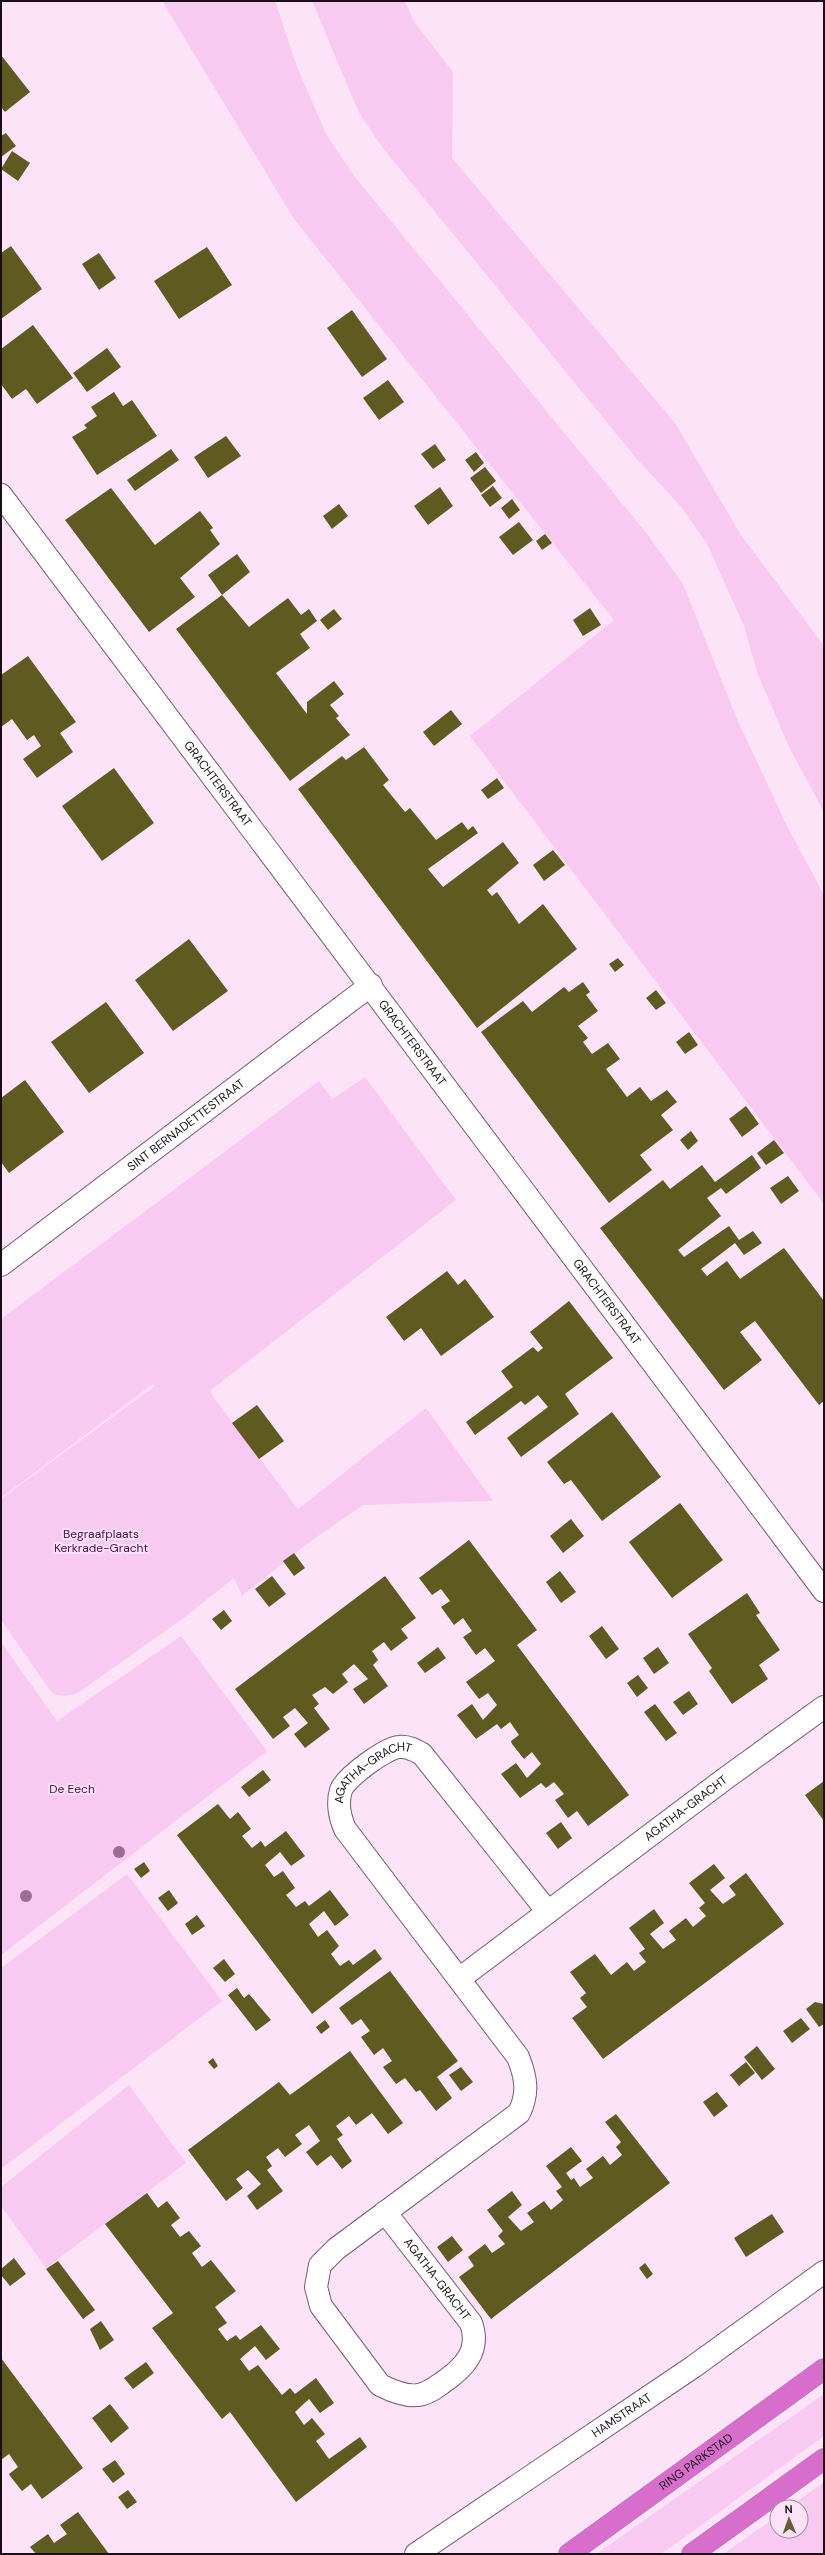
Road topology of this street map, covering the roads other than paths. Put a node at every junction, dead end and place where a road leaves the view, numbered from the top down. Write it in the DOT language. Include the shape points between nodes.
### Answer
graph roads {
  1 [pos="1,495"];
  2 [pos="371,985"];
  3 [pos="1,1265"];
  4 [pos="824,1591"];
  5 [pos="824,1707"];
  6 [pos="548,1912"];
  7 [pos="459,1979"];
  8 [pos="385,2212"];
  9 [pos="824,2272"];
  10 [pos="824,2369"];
  11 [pos="824,2459"];
  12 [pos="416,2554"];
  13 [pos="569,2554"];
  14 [pos="692,2554"];
  1 -- 2 [label="street, GRACHTERSTRAAT"];
  2 -- 3 [label="street, SINT BERNADETTESTRAAT"];
  2 -- 4 [label="street, GRACHTERSTRAAT"];
  5 -- 6 [label="street, AGATHA-GRACHT"];
  6 -- 7 [label="street, AGATHA-GRACHT"];
  6 -- 7 [label="street, AGATHA-GRACHT" via="422,1754 409,1748 389,1749 352,1776 341,1790 341,1821 345,1829"];
  7 -- 8 [label="street, AGATHA-GRACHT" via="518,2057 527,2083 524,2103 519,2114"];
  8 -- 8 [label="street, AGATHA-GRACHT" via="320,2264 316,2287 320,2306 380,2385 417,2396 461,2370 473,2350 474,2330 471,2322"];
  9 -- 12 [label="street, HAMSTRAAT" via="693,2367"];
  10 -- 13 [label="highway, RING PARKSTAD"];
  11 -- 14 [label="highway"];
}
